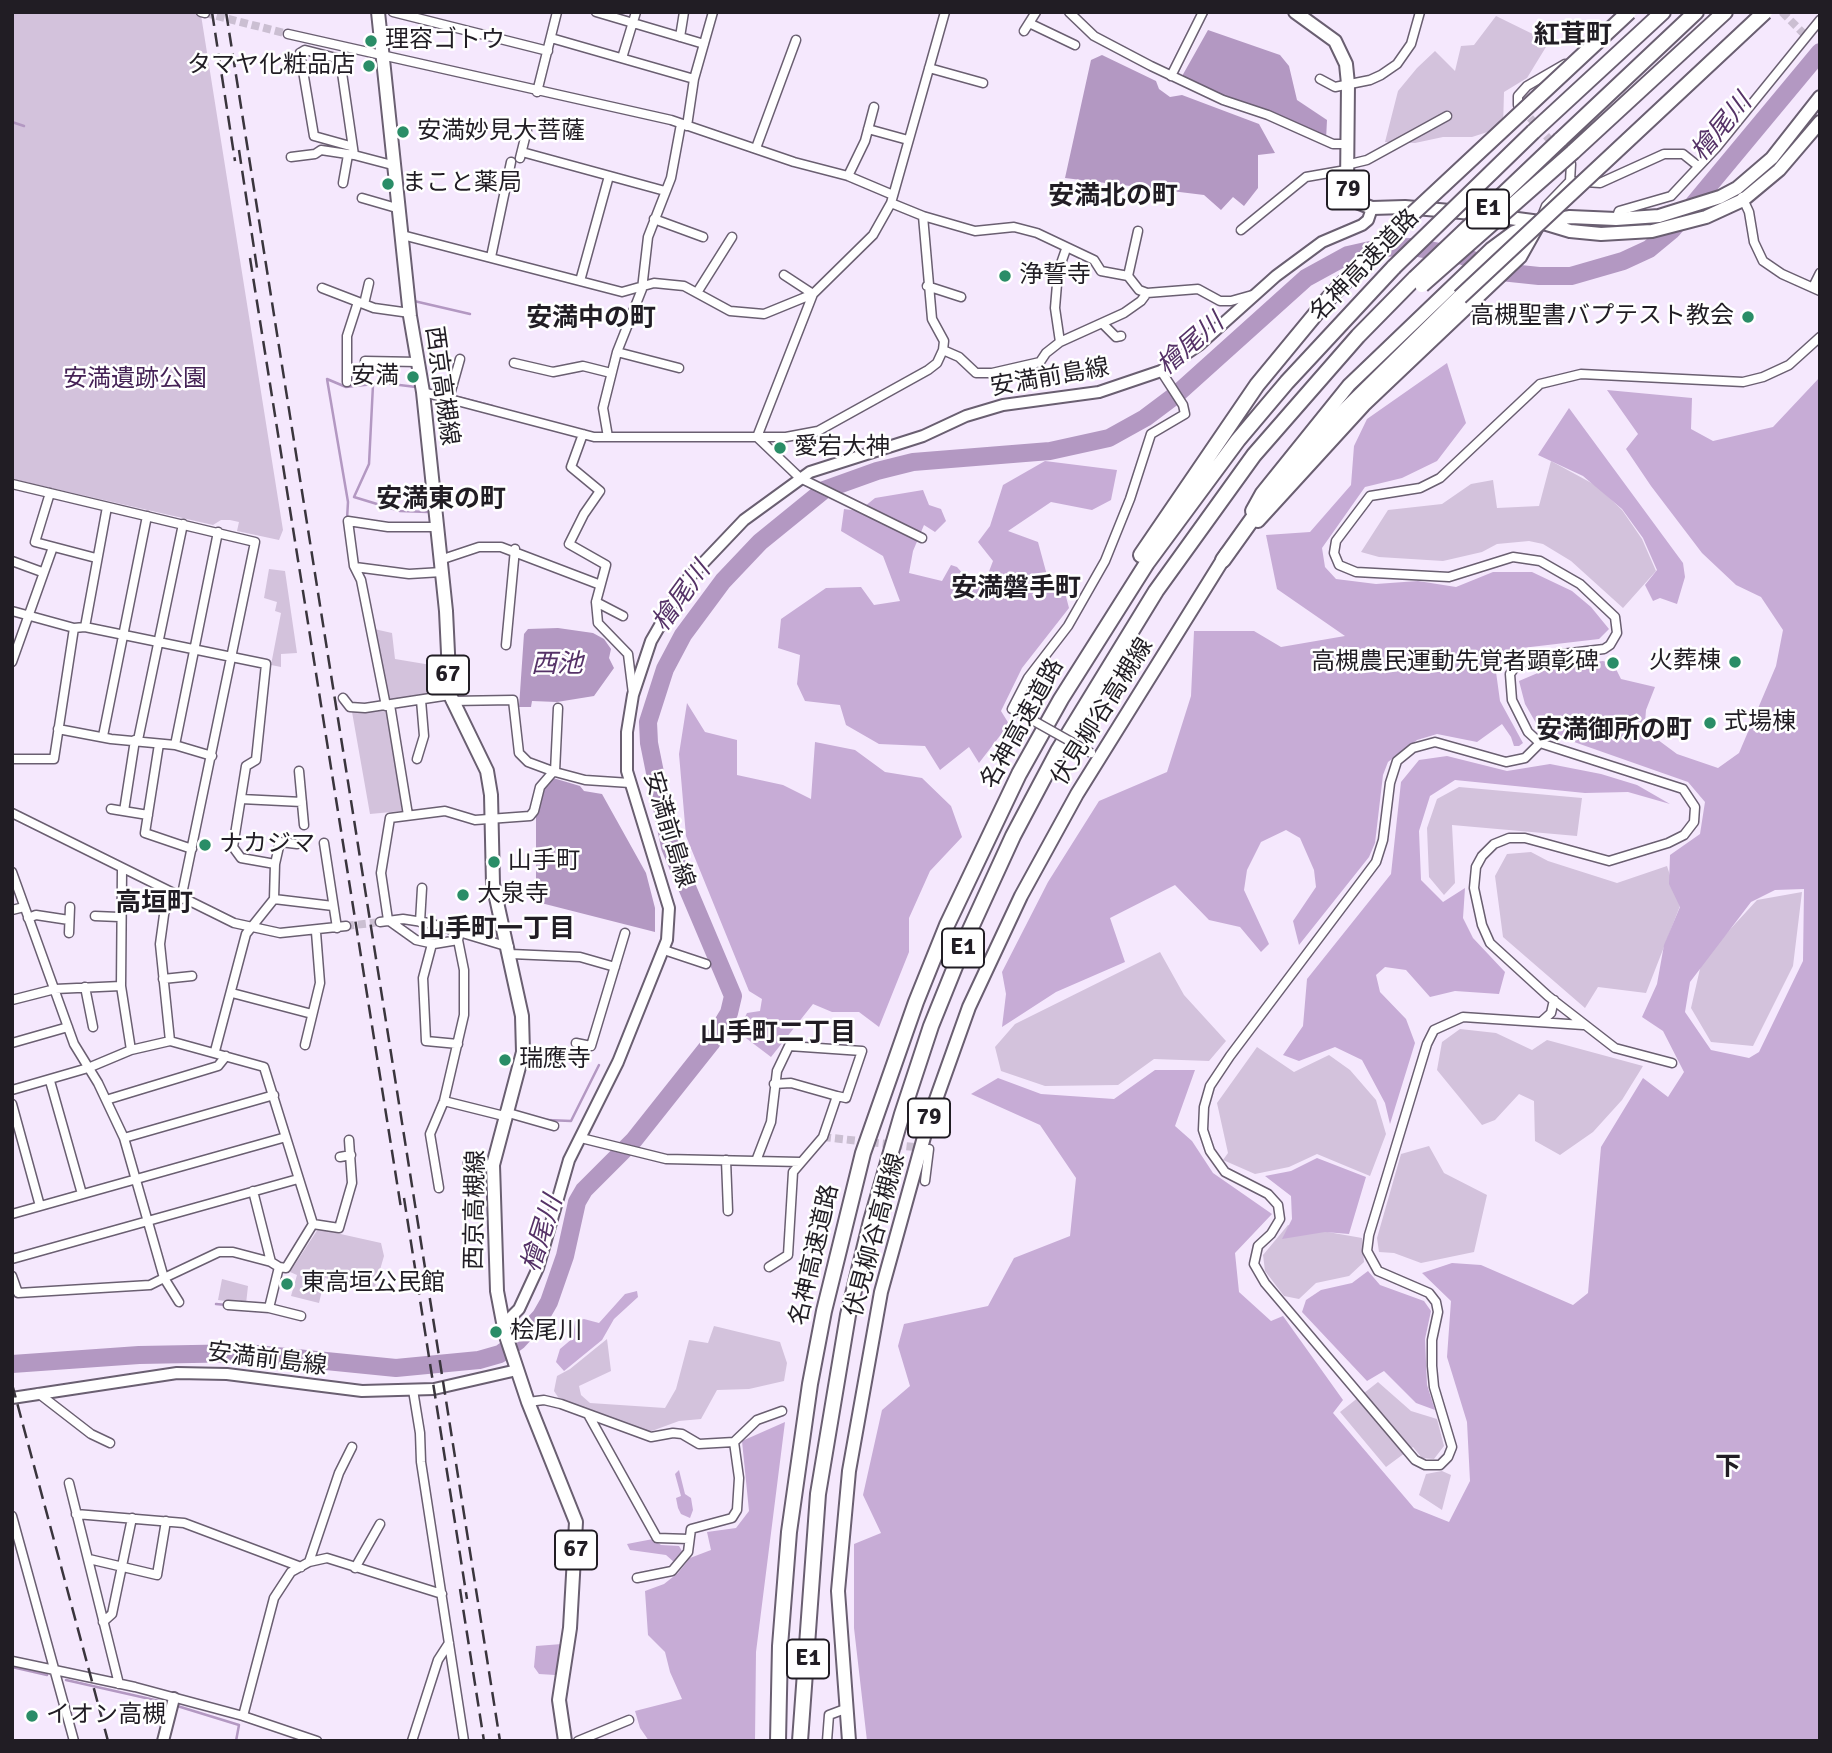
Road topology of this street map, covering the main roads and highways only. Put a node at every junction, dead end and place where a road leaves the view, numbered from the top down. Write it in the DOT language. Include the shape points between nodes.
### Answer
graph roads {
  1 [pos="378,12"];
  2 [pos="1629,12"];
  3 [pos="1663,12"];
  4 [pos="1696,12"];
  5 [pos="1725,12"];
  6 [pos="1765,12"];
  7 [pos="1301,14"];
  8 [pos="1820,97"];
  9 [pos="1820,122"];
  10 [pos="1740,194"];
  11 [pos="1372,208"];
  12 [pos="1540,222"];
  13 [pos="1419,281"];
  14 [pos="1223,560"];
  15 [pos="863,1153"];
  16 [pos="504,1329"];
  17 [pos="516,1366"];
  18 [pos="12,1398"];
  19 [pos="810,1578"];
  20 [pos="780,1646"];
  21 [pos="174,1698"];
  22 [pos="163,1741"];
  23 [pos="565,1741"];
  24 [pos="772,1741"];
  25 [pos="778,1741"];
  26 [pos="800,1741"];
  27 [pos="807,1741"];
  28 [pos="849,1741"];
  1 -- 16 [label="main road, 西京高槻線 / 67" via="410,313 423,392 451,698 487,771 493,884 523,1016 523,1052 492,1165 496,1291"];
  2 -- 15 [label="highway, bridge" via="1392,233 1328,299 1257,385 1184,490 1096,626 972,850 908,1000 879,1081"];
  3 -- 15 [label="highway, 名神高速道路 / E1, bridge" via="1394,267 1287,382 1147,563 1061,699 1008,796 947,925"];
  4 -- 13 [label="highway, 名神高速道路 / E1, bridge"];
  5 -- 13 [label="highway, bridge" via="1572,158"];
  6 -- 14 [label="highway, bridge" via="1325,430"];
  7 -- 11 [label="main road, 79" via="1335,41 1346,64 1347,186 1354,201"];
  8 -- 10 [label="main road, 伏見柳谷高槻線 / 79"];
  9 -- 10 [label="main road, 伏見柳谷高槻線 / 79" via="1779,170"];
  10 -- 12 [label="main road, 伏見柳谷高槻線 / 79" via="1638,218 1570,217"];
  10 -- 12 [label="main road, 伏見柳谷高槻線 / 79" via="1706,217 1652,231 1570,231"];
  11 -- 12 [label="main road, 伏見柳谷高槻線 / 79" via="1405,207"];
  11 -- 16 [label="main road, 安満前島線" via="1362,225 1322,242 1164,375 1099,393 1003,405 923,436 831,463 744,520 685,582 650,640 627,732 630,783 669,908 669,930 618,1062 563,1176 538,1268"];
  12 -- 14 [label="main road, 伏見柳谷高槻線 / 79" via="1520,257 1364,405"];
  12 -- 14 [label="main road, 伏見柳谷高槻線 / 79" via="1514,232 1491,249 1349,386 1262,493"];
  13 -- 19 [label="highway, 名神高速道路 / E1" via="1302,399 1204,521 1110,663 1013,836 932,1026 871,1222 831,1405"];
  14 -- 28 [label="main road, 伏見柳谷高槻線 / 79" via="1095,755 1020,895 969,1007 929,1119 869,1349 842,1532 838,1591"];
  15 -- 20 [label="highway, 名神高速道路 / E1" via="810,1384 789,1532"];
  16 -- 17 [label="main road, 西京高槻線 / 67"];
  17 -- 18 [label="main road, 安満前島線" via="445,1387 413,1390 328,1389 201,1372"];
  17 -- 23 [label="main road, 西京高槻線 / 67" via="576,1522 570,1628 559,1700"];
  19 -- 26 [label="highway, 名神高速道路 / E1"];
  19 -- 27 [label="highway, 名神高速道路 / E1"];
  20 -- 24 [label="highway, 名神高速道路 / E1"];
  20 -- 25 [label="highway, 名神高速道路 / E1"];
  21 -- 22 [label="main road"];
}
